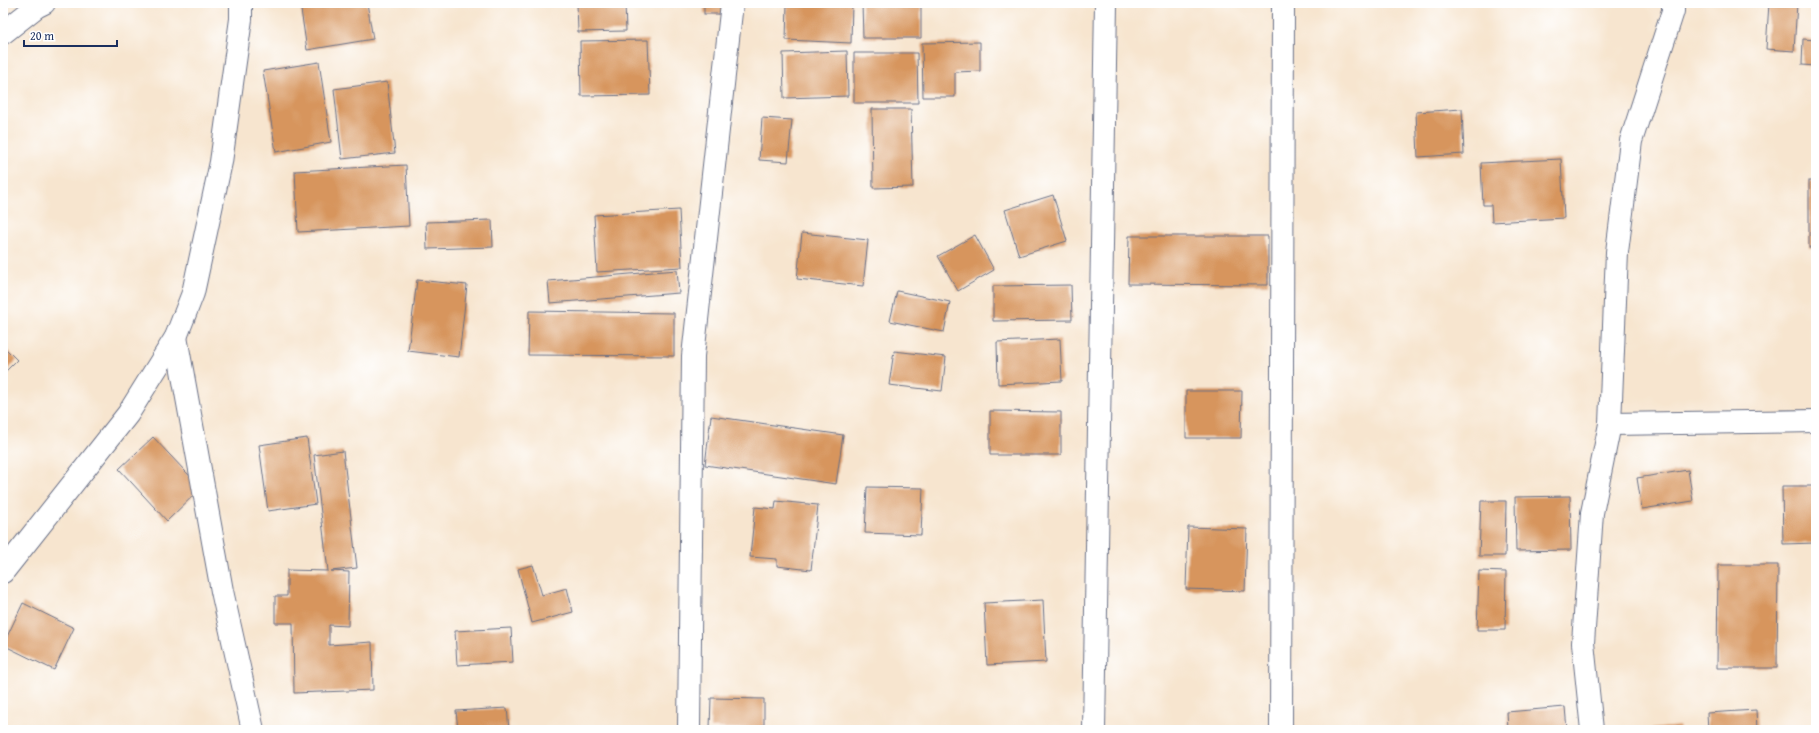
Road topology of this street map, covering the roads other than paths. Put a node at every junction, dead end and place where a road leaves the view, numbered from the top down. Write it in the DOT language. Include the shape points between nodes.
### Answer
graph roads {
  1 [pos="44,3"];
  2 [pos="241,3"];
  3 [pos="732,3"];
  4 [pos="1106,3"];
  5 [pos="1283,3"];
  6 [pos="1674,3"];
  7 [pos="3,34"];
  8 [pos="176,337"];
  9 [pos="1816,421"];
  10 [pos="1610,424"];
  11 [pos="3,572"];
  12 [pos="253,730"];
  13 [pos="689,730"];
  14 [pos="1094,730"];
  15 [pos="1281,730"];
  16 [pos="1592,730"];
  1 -- 7 [label="street"];
  2 -- 8 [label="street" via="221,162 193,293"];
  3 -- 13 [label="street" via="693,356"];
  4 -- 14 [label="street"];
  5 -- 15 [label="street"];
  6 -- 10 [label="street" via="1632,141 1617,252"];
  8 -- 11 [label="street" via="128,414"];
  8 -- 12 [label="street" via="222,591"];
  9 -- 10 [label="street"];
  10 -- 16 [label="street" via="1592,513 1583,643"];
}
